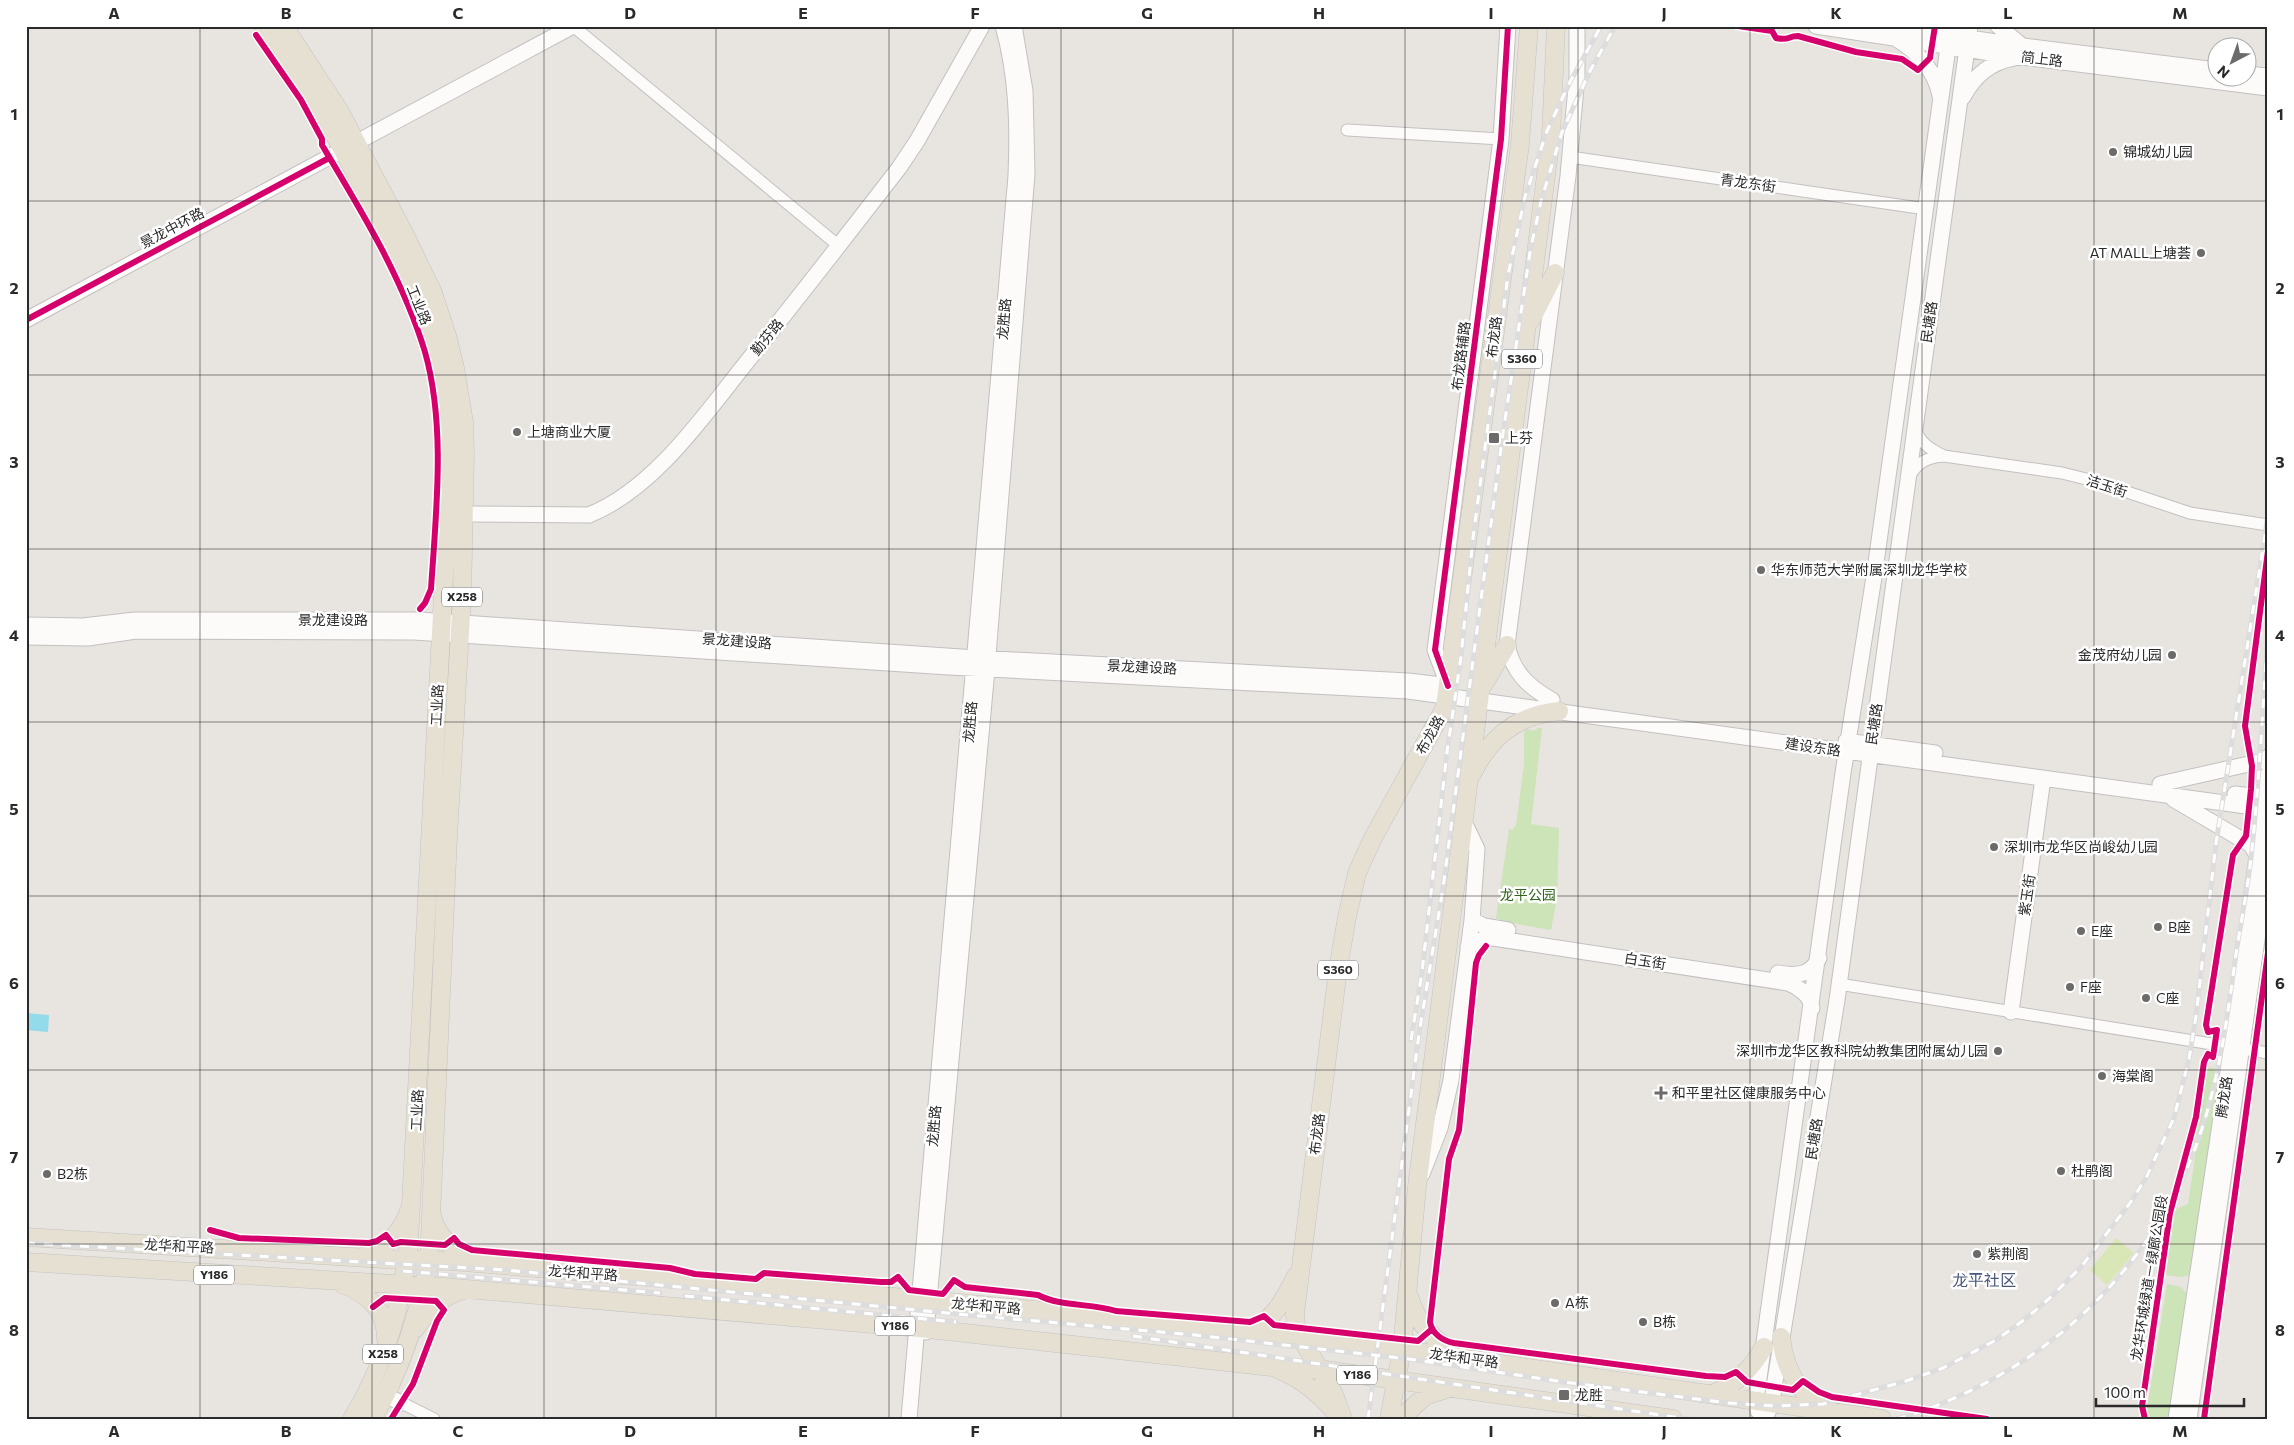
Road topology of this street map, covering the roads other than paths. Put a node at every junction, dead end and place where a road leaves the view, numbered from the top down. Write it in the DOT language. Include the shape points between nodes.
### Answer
graph roads {
  1 [pos="263,26"];
  2 [pos="284,26"];
  3 [pos="573,26"];
  4 [pos="982,26"];
  5 [pos="1003,26"];
  6 [pos="1014,26"];
  7 [pos="1508,26"];
  8 [pos="1529,26"];
  9 [pos="1556,26"];
  10 [pos="1578,26"];
  11 [pos="1816,26"];
  12 [pos="1998,26"];
  13 [pos="1896,30"];
  14 [pos="1950,36"];
  15 [pos="1968,38"];
  16 [pos="2023,51"];
  17 [pos="2206,69"];
  18 [pos="2268,88"];
  19 [pos="1941,104"];
  20 [pos="1959,108"];
  21 [pos="1347,130"];
  22 [pos="1501,140"];
  23 [pos="350,147"];
  24 [pos="1570,157"];
  25 [pos="1926,209"];
  26 [pos="839,246"];
  27 [pos="1555,273"];
  28 [pos="26,320"];
  29 [pos="1526,329"];
  30 [pos="1915,421"];
  31 [pos="1944,456"];
  32 [pos="1906,482"];
  33 [pos="464,514"];
  34 [pos="2268,525"];
  35 [pos="26,625"];
  36 [pos="442,628"];
  37 [pos="460,628"];
  38 [pos="26,637"];
  39 [pos="1507,645"];
  40 [pos="981,664"];
  41 [pos="1448,691"];
  42 [pos="1479,695"];
  43 [pos="1555,706"];
  44 [pos="1848,746"];
  45 [pos="1870,749"];
  46 [pos="2268,756"];
  47 [pos="2268,774"];
  48 [pos="2043,778"];
  49 [pos="1468,781"];
  50 [pos="2164,790"];
  51 [pos="2266,803"];
  52 [pos="1463,820"];
  53 [pos="2263,860"];
  54 [pos="1472,920"];
  55 [pos="1468,947"];
  56 [pos="1819,958"];
  57 [pos="1839,984"];
  58 [pos="1812,1008"];
  59 [pos="2011,1012"];
  60 [pos="2237,1048"];
  61 [pos="2268,1053"];
  62 [pos="1416,1187"];
  63 [pos="412,1204"];
  64 [pos="431,1210"];
  65 [pos="26,1226"];
  66 [pos="26,1237"];
  67 [pos="116,1242"];
  68 [pos="362,1257"];
  69 [pos="407,1260"];
  70 [pos="429,1260"];
  71 [pos="26,1262"];
  72 [pos="481,1265"];
  73 [pos="1301,1266"];
  74 [pos="332,1281"];
  75 [pos="403,1285"];
  76 [pos="424,1286"];
  77 [pos="470,1290"];
  78 [pos="1408,1292"];
  79 [pos="924,1300"];
  80 [pos="921,1328"];
  81 [pos="1246,1330"];
  82 [pos="1299,1335"];
  83 [pos="1781,1337"];
  84 [pos="410,1338"];
  85 [pos="1764,1347"];
  86 [pos="1402,1349"];
  87 [pos="384,1352"];
  88 [pos="1470,1359"];
  89 [pos="1272,1367"];
  90 [pos="1318,1369"];
  91 [pos="1396,1381"];
  92 [pos="1453,1388"];
  93 [pos="1712,1394"];
  94 [pos="386,1396"];
  95 [pos="402,1403"];
  96 [pos="1764,1407"];
  97 [pos="1836,1412"];
  98 [pos="352,1419"];
  99 [pos="372,1419"];
  100 [pos="434,1419"];
  101 [pos="908,1419"];
  102 [pos="919,1419"];
  103 [pos="1342,1419"];
  104 [pos="1389,1419"];
  105 [pos="1400,1419"];
  106 [pos="1673,1419"];
  107 [pos="1759,1419"];
  108 [pos="1882,1419"];
  109 [pos="2176,1419"];
  110 [pos="2189,1419"];
  1 -- 23 [label="main road, 工业路 / X258"];
  2 -- 23 [label="main road, 工业路 / X258" via="324,85"];
  3 -- 23 [label="main road, 景龙中环路"];
  3 -- 26 [label="street"];
  4 -- 26 [label="main road, 勤芬路" via="910,154"];
  5 -- 40 [label="main road, 龙胜路" via="1016,103 1016,176"];
  6 -- 40 [label="main road, 龙胜路" via="1025,91 1027,174"];
  7 -- 22 [label="main road, 布龙路辅路"];
  8 -- 41 [label="main road, 布龙路 / S360" via="1520,144"];
  9 -- 29 [label="main road, S360" via="1551,136"];
  10 -- 24 [label="main road"];
  11 -- 13 [label="main road, 简上路"];
  12 -- 16 [label="main road"];
  13 -- 14 [label="main road, 简上路"];
  13 -- 19 [label="main road" via="1928,68 1938,87"];
  14 -- 15 [label="main road, 简上路"];
  14 -- 19 [label="main road, 民塘路"];
  15 -- 16 [label="main road, 简上路"];
  15 -- 20 [label="main road, 民塘路"];
  16 -- 17 [label="main road, 简上路"];
  16 -- 18 [label="main road, 简上路"];
  16 -- 20 [label="main road" via="1979,74"];
  19 -- 25 [label="main road, 民塘路"];
  20 -- 30 [label="main road, 民塘路"];
  21 -- 22 [label="street"];
  22 -- 41 [label="main road, 布龙路辅路" via="1435,650"];
  23 -- 28 [label="main road, 景龙中环路"];
  23 -- 33 [label="main road, 工业路 / X258" via="420,265 448,339 464,422"];
  23 -- 36 [label="main road, 工业路 / X258" via="428,324 439,364 450,462"];
  24 -- 25 [label="street, 青龙东街"];
  24 -- 27 [label="main road"];
  25 -- 44 [label="main road, 民塘路"];
  26 -- 33 [label="main road, 勤芬路" via="705,415 642,482 624,496 589,515"];
  27 -- 29 [label="main road"];
  27 -- 39 [label="main road"];
  29 -- 42 [label="main road, S360"];
  30 -- 31 [label="street" via="1920,439"];
  30 -- 32 [label="main road, 民塘路"];
  31 -- 32 [label="street" via="1926,459"];
  31 -- 34 [label="street, 洁玉街" via="2062,473 2190,513"];
  32 -- 45 [label="main road, 民塘路"];
  33 -- 37 [label="main road, 工业路 / X258"];
  35 -- 36 [label="main road, 景龙建设路" via="83,626 135,620"];
  36 -- 37 [label="main road, 景龙建设路"];
  36 -- 38 [label="main road, 景龙建设路" via="136,631 88,638"];
  36 -- 63 [label="main road, 工业路 / X258"];
  37 -- 40 [label="main road, 景龙建设路"];
  37 -- 64 [label="main road, 工业路 / X258"];
  39 -- 42 [label="main road"];
  39 -- 43 [label="main road" via="1520,676"];
  40 -- 41 [label="main road, 景龙建设路" via="1408,681"];
  40 -- 79 [label="main road, 龙胜路"];
  41 -- 42 [label="main road, 建设东路"];
  41 -- 73 [label="main road, 布龙路 / S360" via="1440,717 1373,838 1358,873 1338,969"];
  42 -- 43 [label="main road, 建设东路"];
  42 -- 49 [label="main road, S360"];
  43 -- 44 [label="main road, 建设东路"];
  43 -- 49 [label="main road" via="1528,716 1511,727 1482,758"];
  44 -- 45 [label="main road, 建设东路"];
  44 -- 56 [label="main road, 民塘路"];
  45 -- 48 [label="main road, 建设东路"];
  45 -- 50 [label="main road, 建设东路"];
  45 -- 57 [label="main road, 民塘路"];
  46 -- 50 [label="main road" via="2262,761"];
  47 -- 51 [label="main road, 腾龙路"];
  48 -- 50 [label="main road, 建设东路"];
  48 -- 59 [label="main road, 紫玉街"];
  49 -- 52 [label="main road, S360"];
  50 -- 51 [label="main road, 建设东路"];
  50 -- 53 [label="main road" via="2251,845"];
  51 -- 53 [label="main road, 腾龙路"];
  52 -- 54 [label="main road" via="1477,849"];
  52 -- 62 [label="main road, S360"];
  53 -- 60 [label="main road, 腾龙路"];
  54 -- 55 [label="main road"];
  54 -- 56 [label="main road, 白玉街" via="1491,928 1790,975 1806,973"];
  55 -- 58 [label="main road, 白玉街" via="1479,940 1494,938 1788,983 1803,992"];
  55 -- 62 [label="main road" via="1446,1105"];
  56 -- 58 [label="main road, 民塘路"];
  57 -- 59 [label="street"];
  57 -- 83 [label="main road, 民塘路"];
  58 -- 85 [label="main road, 民塘路"];
  59 -- 60 [label="street"];
  60 -- 61 [label="street"];
  60 -- 109 [label="main road, 腾龙路"];
  60 -- 110 [label="main road, 腾龙路"];
  62 -- 78 [label="main road, S360"];
  63 -- 68 [label="main road" via="395,1235"];
  63 -- 69 [label="main road, 工业路 / X258"];
  64 -- 70 [label="main road, 工业路 / X258"];
  64 -- 72 [label="main road" via="444,1239"];
  65 -- 67 [label="main road"];
  66 -- 67 [label="main road, 龙华和平路 / Y186"];
  67 -- 68 [label="main road, 龙华和平路 / Y186"];
  68 -- 69 [label="main road, 龙华和平路 / Y186"];
  69 -- 70 [label="main road, 龙华和平路 / Y186"];
  69 -- 75 [label="main road, 工业路 / X258"];
  70 -- 72 [label="main road, 龙华和平路 / Y186"];
  70 -- 76 [label="main road, 工业路 / X258"];
  71 -- 74 [label="main road, 龙华和平路 / Y186"];
  72 -- 79 [label="main road, 龙华和平路 / Y186"];
  73 -- 81 [label="main road" via="1273,1315 1264,1323"];
  73 -- 82 [label="main road, 布龙路 / S360" via="1295,1314"];
  74 -- 75 [label="main road, 龙华和平路 / Y186"];
  74 -- 87 [label="main road" via="362,1294 379,1308 385,1327"];
  75 -- 76 [label="main road, 龙华和平路 / Y186"];
  75 -- 87 [label="main road, 工业路 / X258"];
  76 -- 77 [label="main road, 龙华和平路 / Y186"];
  76 -- 84 [label="main road, 工业路 / X258"];
  77 -- 80 [label="main road, 龙华和平路 / Y186"];
  77 -- 84 [label="main road" via="459,1291 443,1300 426,1315"];
  78 -- 86 [label="main road, S360"];
  78 -- 88 [label="main road" via="1413,1309 1428,1333"];
  79 -- 80 [label="main road, 龙胜路"];
  79 -- 81 [label="main road, 龙华和平路 / Y186"];
  80 -- 89 [label="main road, 龙华和平路 / Y186"];
  80 -- 101 [label="main road, 龙胜路"];
  80 -- 102 [label="main road, 龙胜路"];
  81 -- 82 [label="main road, 龙华和平路 / Y186"];
  82 -- 86 [label="main road, 龙华和平路 / Y186"];
  82 -- 90 [label="main road, 布龙路 / S360"];
  83 -- 96 [label="main road, 民塘路"];
  83 -- 97 [label="main road" via="1790,1374 1807,1394"];
  84 -- 94 [label="main road, 工业路 / X258"];
  85 -- 93 [label="main road" via="1742,1377"];
  85 -- 96 [label="main road, 民塘路"];
  86 -- 88 [label="main road, 龙华和平路 / Y186"];
  86 -- 91 [label="main road, S360"];
  87 -- 98 [label="main road, 工业路 / X258" via="373,1381"];
  88 -- 93 [label="main road, 龙华和平路 / Y186"];
  89 -- 90 [label="main road, 龙华和平路 / Y186"];
  89 -- 103 [label="main road" via="1295,1376"];
  90 -- 91 [label="main road, 龙华和平路 / Y186"];
  90 -- 103 [label="main road, 布龙路 / S360" via="1333,1392"];
  91 -- 92 [label="main road, 龙华和平路 / Y186"];
  91 -- 104 [label="main road, S360"];
  92 -- 105 [label="main road" via="1425,1396"];
  92 -- 106 [label="main road, 龙华和平路 / Y186"];
  93 -- 96 [label="main road, 龙华和平路 / Y186"];
  94 -- 95 [label="main road"];
  94 -- 99 [label="main road, 工业路 / X258"];
  95 -- 100 [label="street"];
  96 -- 97 [label="main road, 龙华和平路 / Y186"];
  96 -- 107 [label="main road, 民塘路"];
  97 -- 108 [label="main road, 龙华和平路 / Y186"];
}
